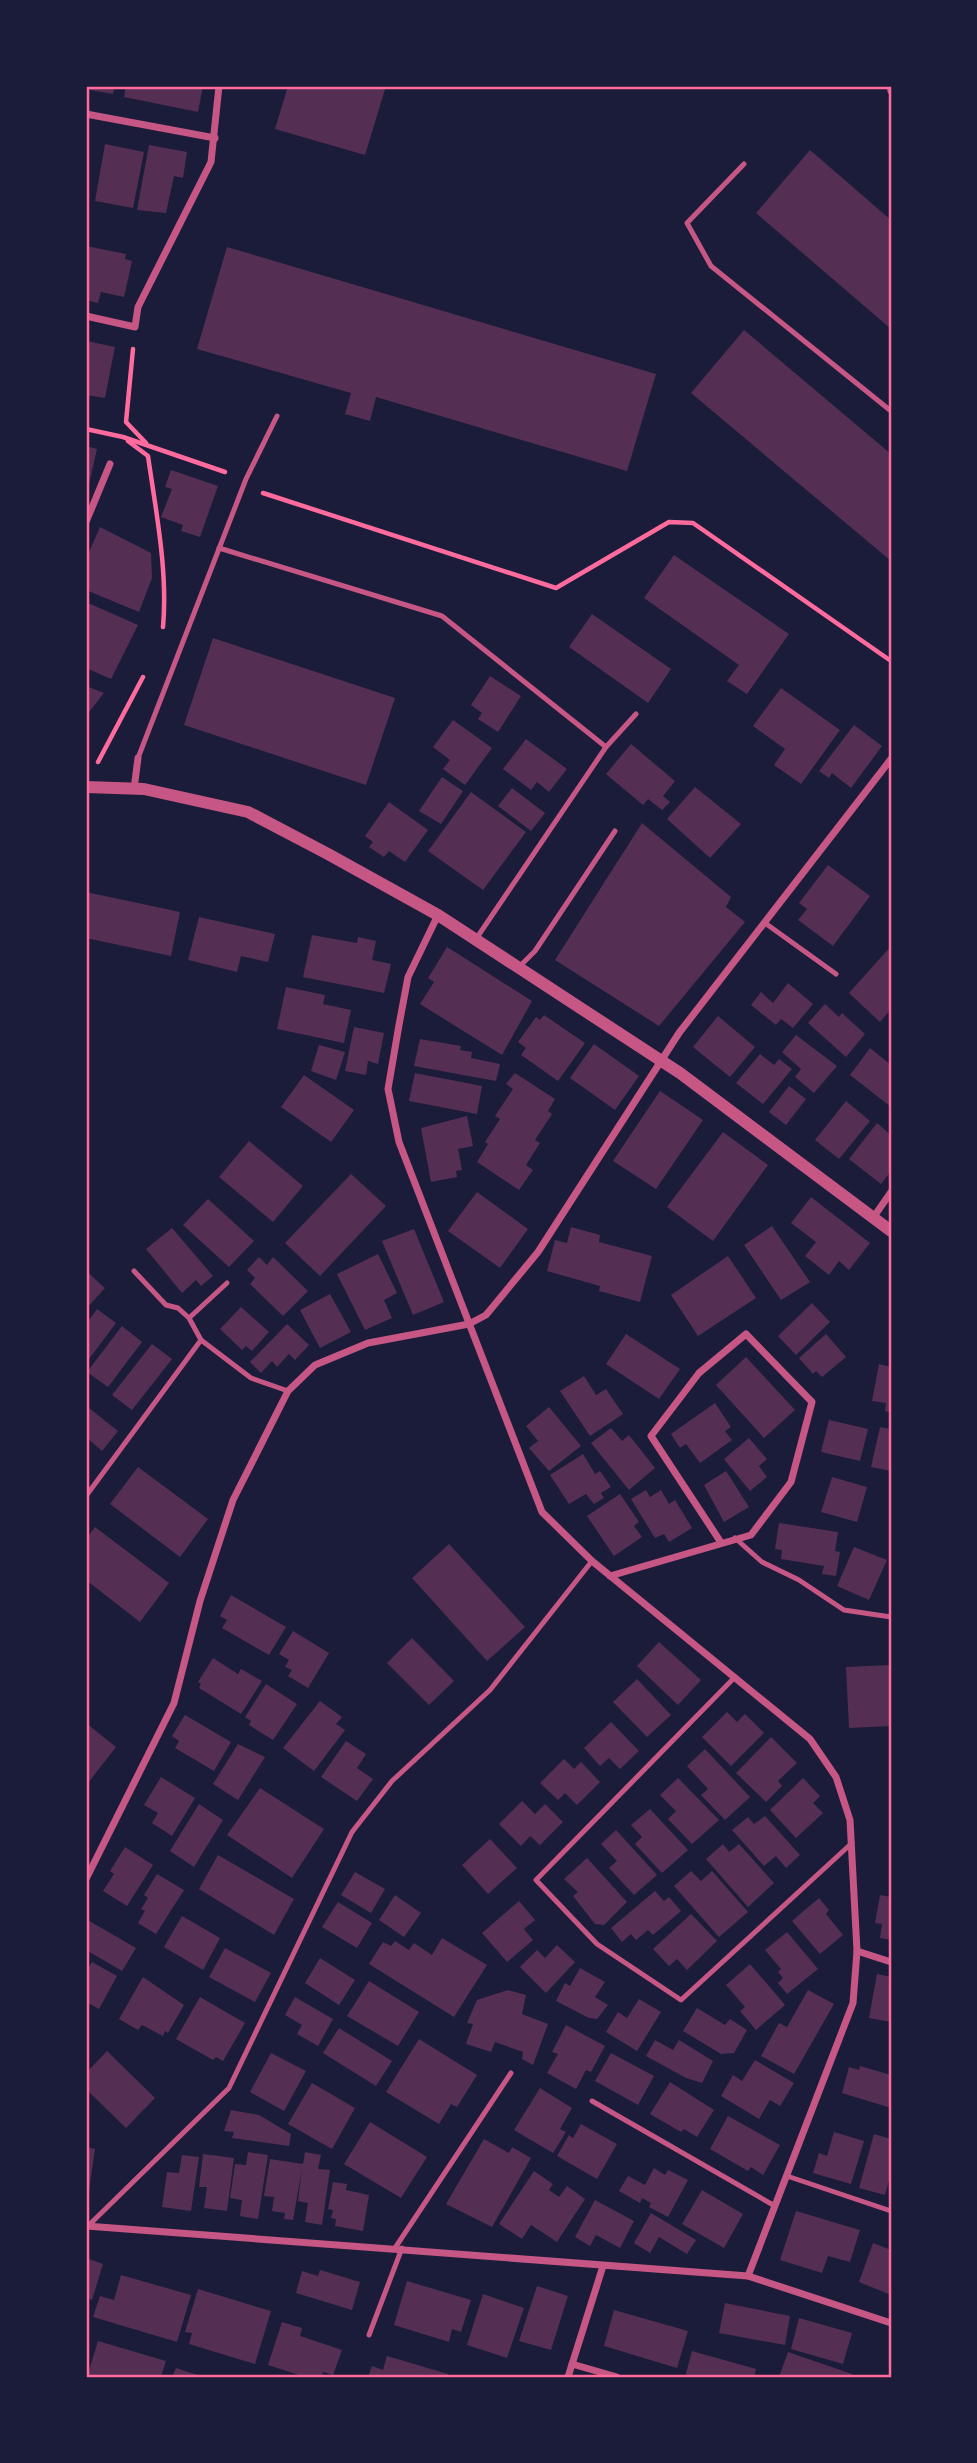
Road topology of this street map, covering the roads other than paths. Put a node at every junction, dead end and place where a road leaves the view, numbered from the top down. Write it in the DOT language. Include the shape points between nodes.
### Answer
graph roads {
  1 [pos="219,86"];
  2 [pos="890,86"];
  3 [pos="891,91"];
  4 [pos="86,114"];
  5 [pos="215,138"];
  6 [pos="744,164"];
  7 [pos="86,316"];
  8 [pos="891,411"];
  9 [pos="277,416"];
  10 [pos="110,464"];
  11 [pos="87,518"];
  12 [pos="219,548"];
  13 [pos="636,715"];
  14 [pos="606,747"];
  15 [pos="138,758"];
  16 [pos="891,759"];
  17 [pos="86,787"];
  18 [pos="134,789"];
  19 [pos="615,831"];
  20 [pos="438,915"];
  21 [pos="765,923"];
  22 [pos="474,941"];
  23 [pos="518,968"];
  24 [pos="836,974"];
  25 [pos="662,1063"];
  26 [pos="891,1192"];
  27 [pos="872,1218"];
  28 [pos="891,1231"];
  29 [pos="134,1271"];
  30 [pos="227,1283"];
  31 [pos="189,1318"];
  32 [pos="469,1324"];
  33 [pos="201,1340"];
  34 [pos="288,1391"];
  35 [pos="86,1496"];
  36 [pos="734,1538"];
  37 [pos="720,1541"];
  38 [pos="592,1561"];
  39 [pos="610,1576"];
  40 [pos="891,1617"];
  41 [pos="735,1677"];
  42 [pos="852,1843"];
  43 [pos="86,1879"];
  44 [pos="857,1951"];
  45 [pos="891,1962"];
  46 [pos="511,2073"];
  47 [pos="592,2101"];
  48 [pos="787,2176"];
  49 [pos="775,2206"];
  50 [pos="891,2211"];
  51 [pos="87,2226"];
  52 [pos="398,2248"];
  53 [pos="603,2266"];
  54 [pos="748,2276"];
  55 [pos="891,2323"];
  56 [pos="369,2334"];
  57 [pos="572,2364"];
  58 [pos="568,2377"];
  59 [pos="617,2377"];
  1 -- 5 [label="street"];
  2 -- 3 [label="street"];
  4 -- 5 [label="street"];
  5 -- 7 [label="street" via="211,162 138,307 135,327"];
  6 -- 8 [label="lane" via="687,223 711,267"];
  9 -- 12 [label="lane"];
  10 -- 11 [label="street"];
  12 -- 14 [label="lane" via="442,616"];
  12 -- 15 [label="lane"];
  13 -- 14 [label="lane"];
  14 -- 22 [label="lane"];
  15 -- 18 [label="street"];
  16 -- 21 [label="street"];
  17 -- 18 [label="street"];
  18 -- 20 [label="street" via="248,812"];
  19 -- 23 [label="lane" via="535,951"];
  20 -- 22 [label="street"];
  20 -- 32 [label="street" via="408,977 388,1089 399,1142"];
  21 -- 24 [label="lane"];
  21 -- 25 [label="street"];
  22 -- 23 [label="street"];
  23 -- 25 [label="street"];
  25 -- 27 [label="street"];
  25 -- 32 [label="street" via="538,1252 486,1315"];
  26 -- 27 [label="street"];
  27 -- 28 [label="street"];
  29 -- 31 [label="lane" via="166,1305"];
  30 -- 31 [label="lane"];
  31 -- 33 [label="lane"];
  32 -- 34 [label="street" via="368,1343 315,1364"];
  32 -- 38 [label="street" via="542,1512"];
  33 -- 34 [label="lane" via="251,1378"];
  33 -- 35 [label="lane"];
  34 -- 43 [label="street" via="233,1500 200,1601 174,1703"];
  36 -- 37 [label="street"];
  36 -- 37 [label="street" via="751,1535 791,1482 812,1402 746,1334 699,1373 650,1436"];
  36 -- 40 [label="lane" via="762,1562 844,1610"];
  37 -- 39 [label="street" via="699,1552"];
  38 -- 39 [label="street"];
  38 -- 51 [label="lane" via="490,1690 392,1781 352,1832 229,2088"];
  39 -- 41 [label="street"];
  41 -- 42 [label="street" via="810,1739 836,1777"];
  41 -- 42 [label="lane" via="536,1880 597,1944 681,2000"];
  42 -- 44 [label="street"];
  44 -- 45 [label="street"];
  44 -- 48 [label="street" via="853,2003"];
  46 -- 52 [label="lane"];
  47 -- 49 [label="lane"];
  48 -- 49 [label="street"];
  48 -- 50 [label="lane"];
  49 -- 54 [label="street"];
  51 -- 52 [label="street"];
  52 -- 53 [label="street"];
  52 -- 56 [label="lane"];
  53 -- 54 [label="street"];
  53 -- 57 [label="street"];
  54 -- 55 [label="street"];
  57 -- 58 [label="street"];
  57 -- 59 [label="street"];
}
